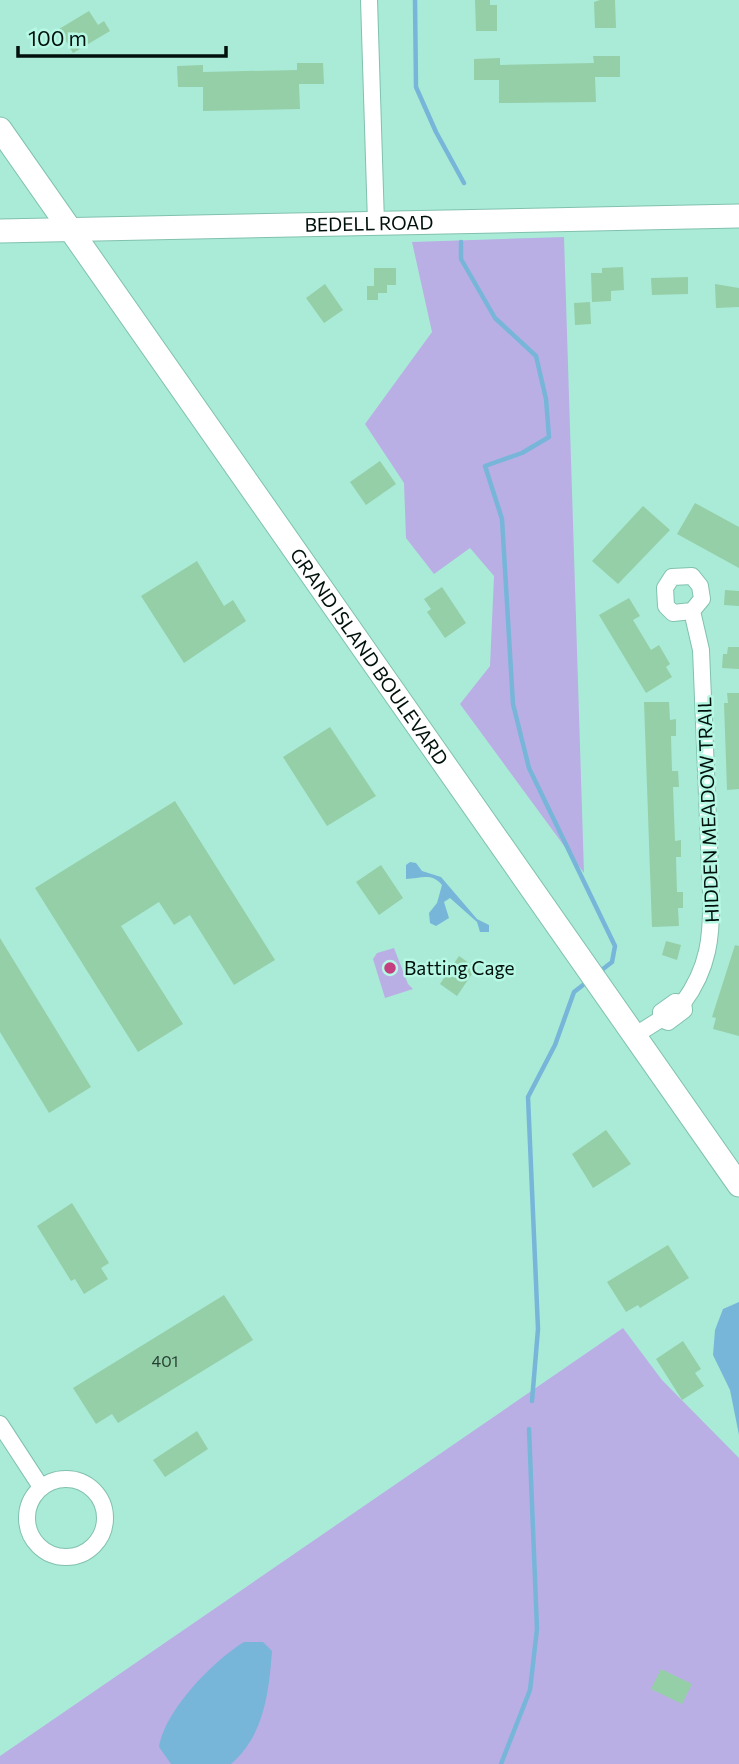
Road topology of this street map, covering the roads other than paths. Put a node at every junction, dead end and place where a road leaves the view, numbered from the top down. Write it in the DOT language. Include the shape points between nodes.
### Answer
graph roads {
  1 [pos="369,0"];
  2 [pos="0,129"];
  3 [pos="739,216"];
  4 [pos="376,223"];
  5 [pos="68,228"];
  6 [pos="0,231"];
  7 [pos="692,611"];
  8 [pos="634,1035"];
  9 [pos="739,1185"];
  10 [pos="0,1424"];
  11 [pos="41,1487"];
  1 -- 4 [label="street"];
  2 -- 5 [label="main road, GRAND ISLAND BOULEVARD"];
  3 -- 4 [label="main road, BEDELL ROAD"];
  4 -- 5 [label="main road, BEDELL ROAD"];
  5 -- 6 [label="main road, BEDELL ROAD"];
  5 -- 8 [label="main road, GRAND ISLAND BOULEVARD"];
  7 -- 8 [label="street, HIDDEN MEADOW TRAIL" via="701,650 712,929 707,959 682,1003 684,1010 668,1022 661,1019"];
  8 -- 9 [label="main road, GRAND ISLAND BOULEVARD"];
  10 -- 11 [label="street"];
  11 -- 11 [label="street" via="32,1497 27,1518 38,1546 67,1557 90,1549 106,1521 97,1493 81,1481 67,1478"];
}
